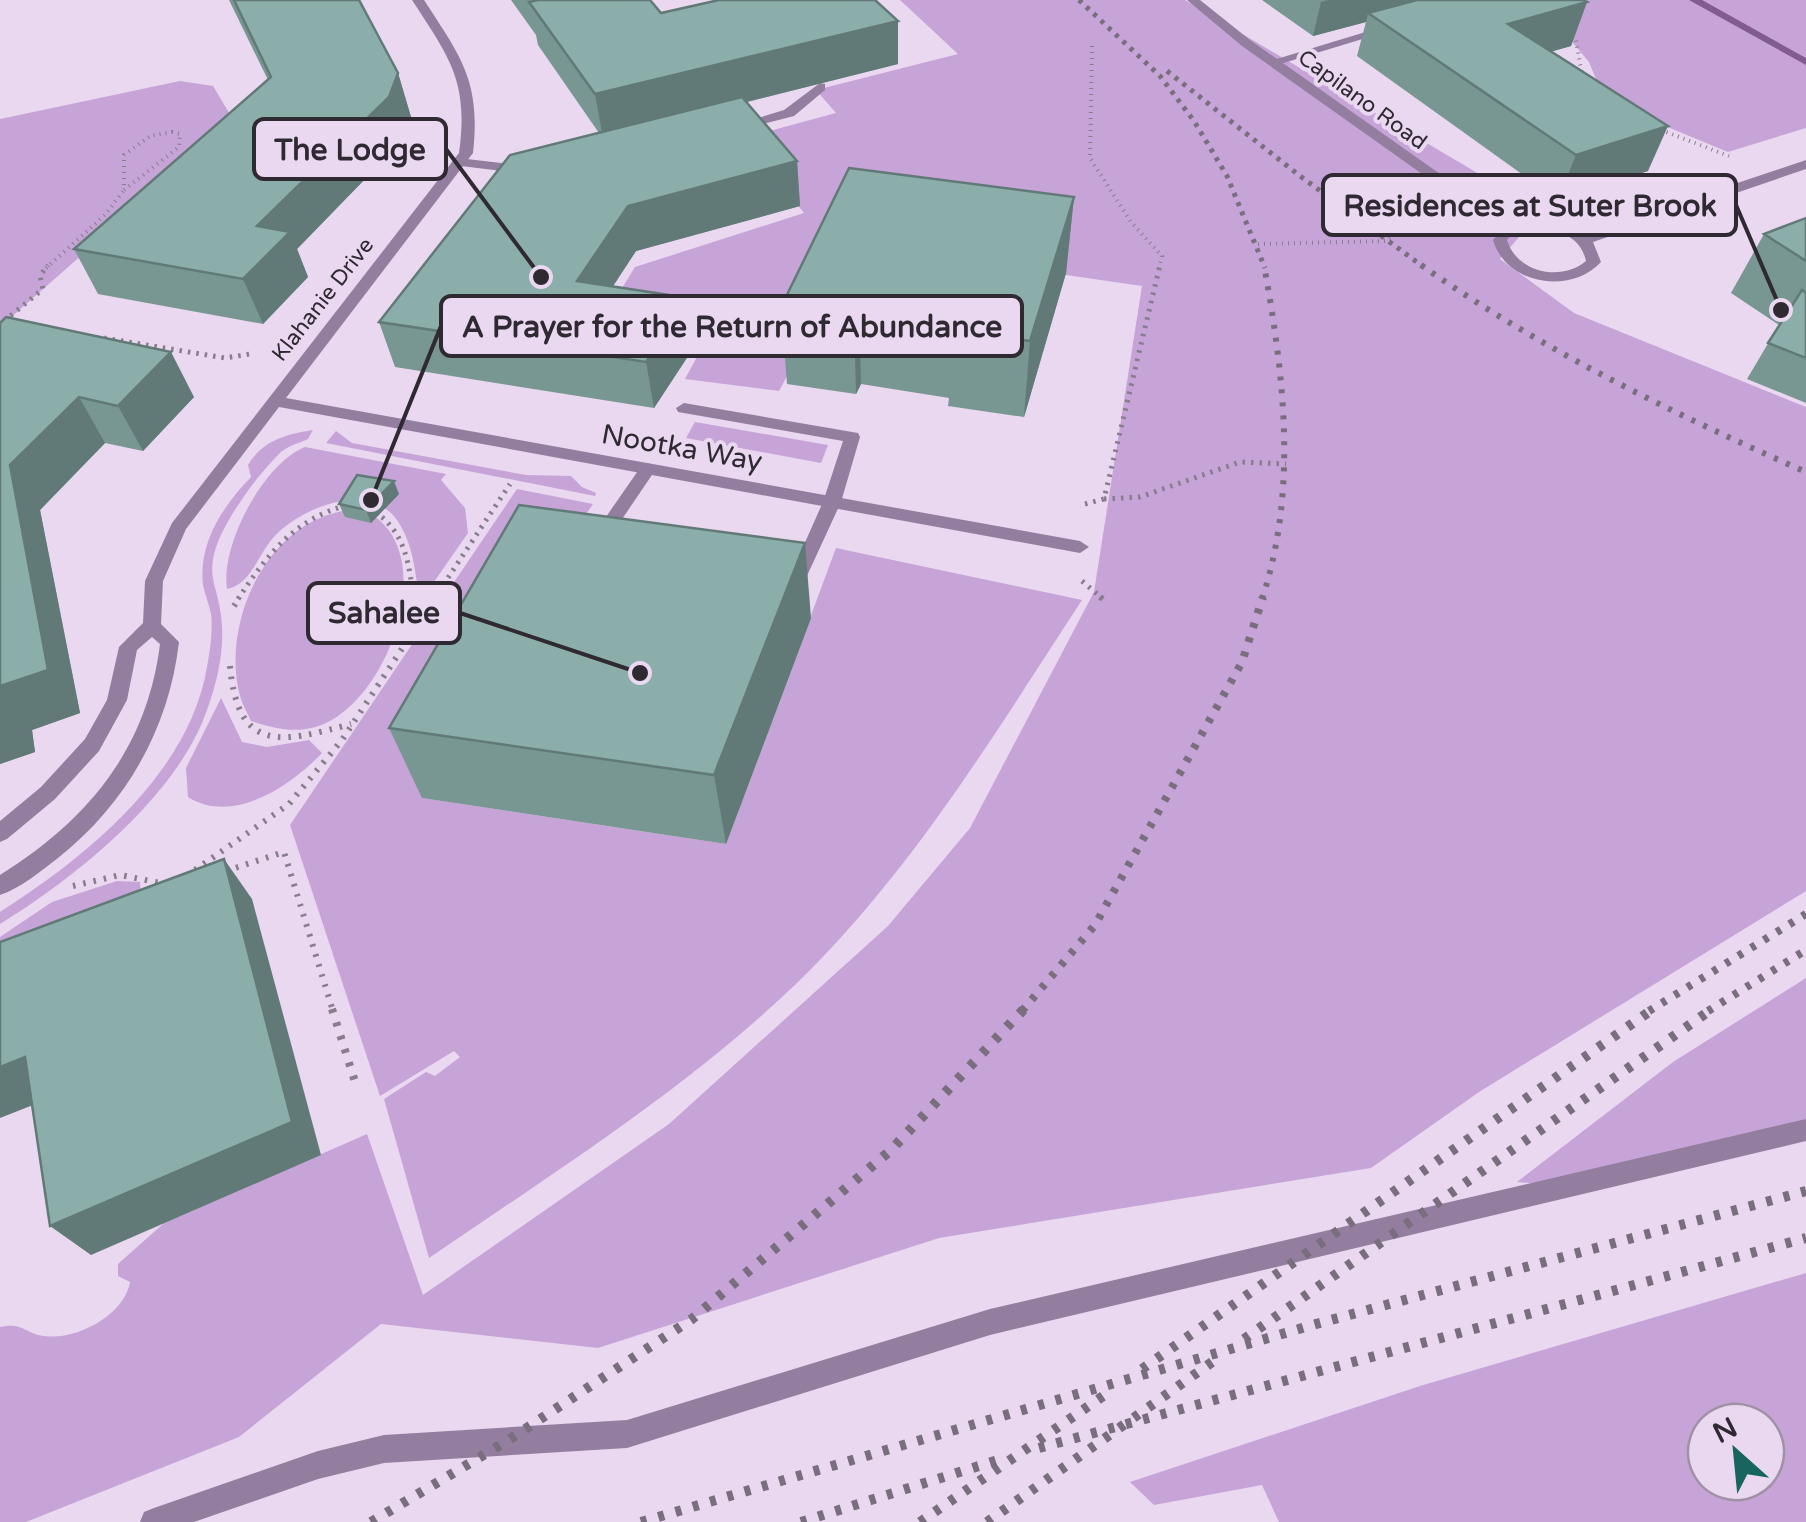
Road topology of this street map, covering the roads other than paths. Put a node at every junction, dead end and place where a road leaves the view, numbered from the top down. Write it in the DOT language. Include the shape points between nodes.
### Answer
graph roads {
  1 [pos="418,0"];
  2 [pos="1194,0"];
  3 [pos="1400,26"];
  4 [pos="1273,62"];
  5 [pos="820,87"];
  6 [pos="717,132"];
  7 [pos="458,162"];
  8 [pos="1806,164"];
  9 [pos="538,172"];
  10 [pos="1509,229"];
  11 [pos="1584,240"];
  12 [pos="274,402"];
  13 [pos="684,408"];
  14 [pos="648,469"];
  15 [pos="832,502"];
  16 [pos="625,535"];
  17 [pos="1080,547"];
  18 [pos="761,564"];
  19 [pos="152,626"];
  20 [pos="0,833"];
  21 [pos="0,886"];
  22 [pos="1806,1130"];
  23 [pos="154,1522"];
  1 -- 7 [label="street, Klahanie Drive" via="467,79 471,124"];
  2 -- 4 [label="street, Capilano Road"];
  3 -- 4 [label="street"];
  4 -- 10 [label="street, Capilano Road"];
  5 -- 6 [label="street" via="789,113"];
  7 -- 9 [label="street"];
  7 -- 12 [label="street, Klahanie Drive"];
  8 -- 11 [label="street"];
  10 -- 11 [label="street" via="1552,226"];
  10 -- 11 [label="street" via="1500,240 1503,254 1544,276 1586,271 1594,256"];
  12 -- 14 [label="street, Nootka Way"];
  12 -- 19 [label="street, Klahanie Drive" via="167,548 154,582"];
  13 -- 15 [label="street" via="852,437"];
  14 -- 15 [label="street, Nootka Way"];
  14 -- 16 [label="street" via="606,531"];
  15 -- 17 [label="street, Nootka Way"];
  15 -- 18 [label="street" via="800,573"];
  19 -- 20 [label="street" via="128,647 117,700 92,745"];
  19 -- 21 [label="street, Klahanie Drive" via="170,642 162,703 147,740 66,836"];
  22 -- 23 [label="street" via="990,1322 627,1434 384,1449 318,1464"];
}
